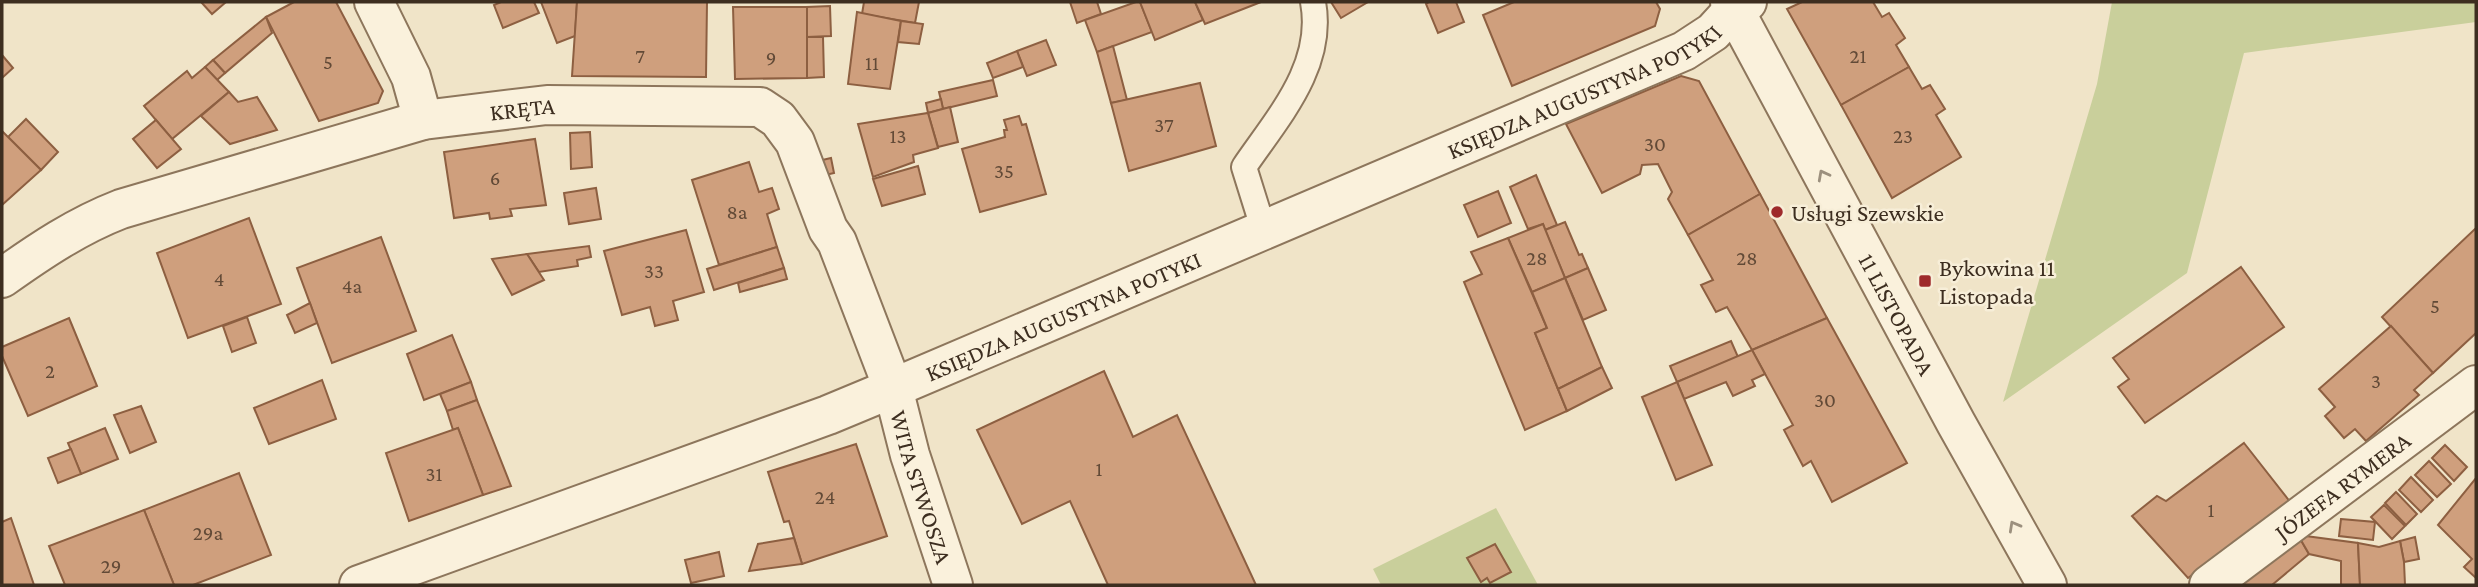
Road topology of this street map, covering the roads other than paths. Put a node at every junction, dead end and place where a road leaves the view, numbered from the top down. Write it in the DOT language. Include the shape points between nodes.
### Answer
graph roads {
  1 [pos="374,2"];
  2 [pos="1313,2"];
  3 [pos="1737,4"];
  4 [pos="423,120"];
  5 [pos="1264,231"];
  6 [pos="2,278"];
  7 [pos="2476,385"];
  8 [pos="893,388"];
  9 [pos="359,585"];
  10 [pos="953,585"];
  11 [pos="2047,585"];
  12 [pos="2209,585"];
  1 -- 4 [label="street" via="411,77"];
  2 -- 5 [label="lane" via="1317,21 1307,68 1244,167"];
  3 -- 5 [label="street, KSIĘDZA AUGUSTYNA POTYKI" via="1713,32 1684,51"];
  11 -- 3 [label="street, 11 LISTOPADA, one-way" via="1956,423"];
  4 -- 6 [label="street, KRĘTA" via="91,220"];
  4 -- 8 [label="street, KRĘTA" via="547,105 760,107 778,119 795,142"];
  5 -- 8 [label="street, KSIĘDZA AUGUSTYNA POTYKI"];
  7 -- 12 [label="street, JÓZEFA RYMERA"];
  8 -- 9 [label="street, KSIĘDZA AUGUSTYNA POTYKI"];
  8 -- 10 [label="street, WITA STWOSZA"];
}
